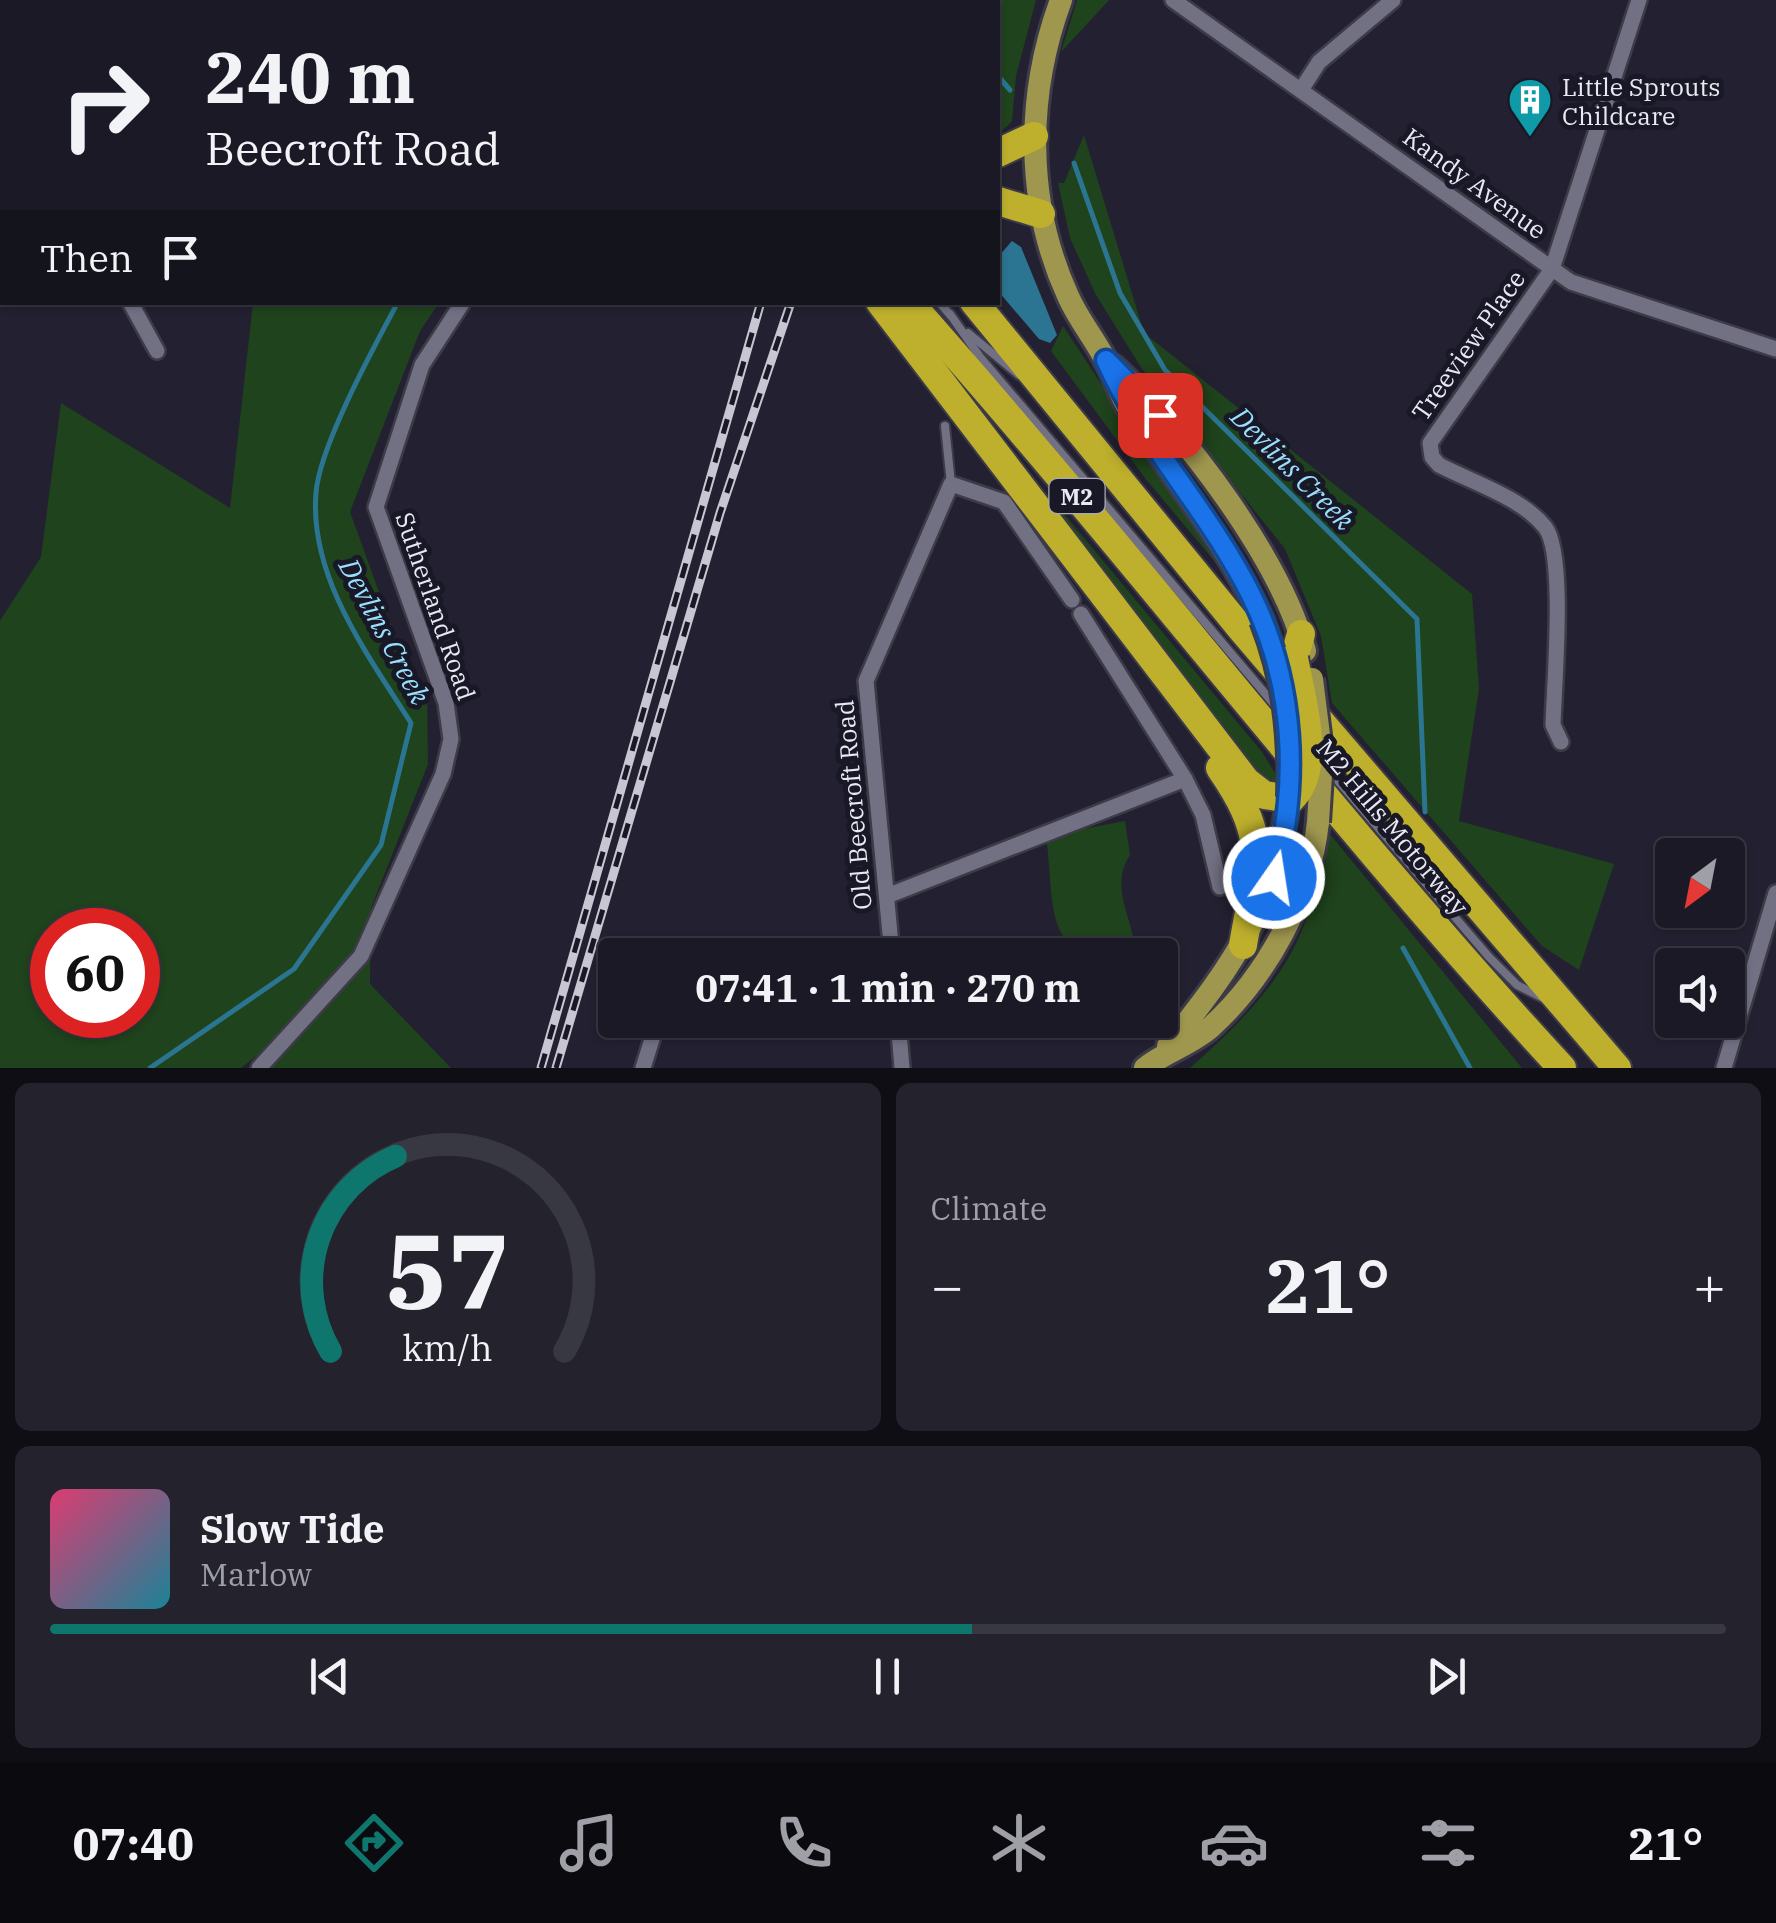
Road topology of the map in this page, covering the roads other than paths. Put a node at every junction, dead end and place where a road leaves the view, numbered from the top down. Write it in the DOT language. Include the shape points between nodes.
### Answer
graph roads {
  1 [pos="1061,0"];
  2 [pos="1173,0"];
  3 [pos="1393,0"];
  4 [pos="1639,0"];
  5 [pos="1301,90"];
  6 [pos="1034,136"];
  7 [pos="1000,152"];
  8 [pos="1000,202"];
  9 [pos="1041,214"];
  10 [pos="1552,269"];
  11 [pos="132,305"];
  12 [pos="461,305"];
  13 [pos="882,305"];
  14 [pos="912,305"];
  15 [pos="962,308"];
  16 [pos="1776,349"];
  17 [pos="157,351"];
  18 [pos="1106,360"];
  19 [pos="945,426"];
  20 [pos="952,484"];
  21 [pos="1123,623"];
  22 [pos="1297,646"];
  23 [pos="1561,742"];
  24 [pos="1185,779"];
  25 [pos="1290,798"];
  26 [pos="1220,886"];
  27 [pos="1776,893"];
  28 [pos="886,896"];
  29 [pos="890,938"];
  30 [pos="1243,945"];
  31 [pos="1562,1007"];
  32 [pos="652,1038"];
  33 [pos="900,1038"];
  34 [pos="1152,1062"];
  35 [pos="259,1068"];
  36 [pos="643,1068"];
  37 [pos="902,1068"];
  38 [pos="1562,1068"];
  39 [pos="1617,1068"];
  40 [pos="1724,1068"];
  1 -- 6 [label="main road" via="1043,55"];
  2 -- 5 [label="street, Kandy Avenue"];
  3 -- 5 [label="street" via="1319,62"];
  4 -- 10 [label="street"];
  5 -- 10 [label="street, Kandy Avenue"];
  6 -- 7 [label="highway"];
  6 -- 9 [label="main road"];
  8 -- 9 [label="highway"];
  9 -- 18 [label="main road" via="1066,293"];
  10 -- 16 [label="street, Kandy Avenue" via="1571,282"];
  10 -- 23 [label="street, Treeview Place" via="1434,434 1430,451 1439,465 1533,514 1548,530 1557,557 1554,725"];
  11 -- 17 [label="street"];
  12 -- 35 [label="street, Sutherland Road" via="422,365 376,506 446,702 450,739 443,774 361,956"];
  13 -- 21 [label="highway, M2"];
  14 -- 38 [label="highway, M2 Hills Motorway / M2"];
  15 -- 31 [label="highway, M2 Hills Motorway / M2" via="1055,400"];
  15 -- 31 [label="lane" via="980,357 1489,957 1517,985"];
  18 -- 22 [label="main road" via="1142,392 1253,538 1278,580"];
  18 -- 25 [label="main road, bridge" via="1126,404 1237,570 1262,620 1284,688"];
  19 -- 20 [label="lane"];
  20 -- 24 [label="street" via="1004,502"];
  20 -- 28 [label="street, Old Beecroft Road" via="866,681"];
  21 -- 25 [label="highway, M2" via="1246,780 1264,795"];
  21 -- 30 [label="highway, M2" via="1254,824 1258,856"];
  22 -- 25 [label="highway, bridge" via="1308,761 1304,786"];
  22 -- 34 [label="main road, bridge" via="1312,679 1322,752 1310,863 1290,918 1246,990 1208,1030"];
  24 -- 26 [label="street" via="1203,815"];
  24 -- 28 [label="street"];
  25 -- 30 [label="main road" via="1274,878"];
  27 -- 40 [label="street"];
  28 -- 29 [label="street, Old Beecroft Road"];
  30 -- 34 [label="main road"];
  31 -- 39 [label="highway, M2 Hills Motorway / M2"];
  32 -- 36 [label="street"];
  33 -- 37 [label="street"];
}
